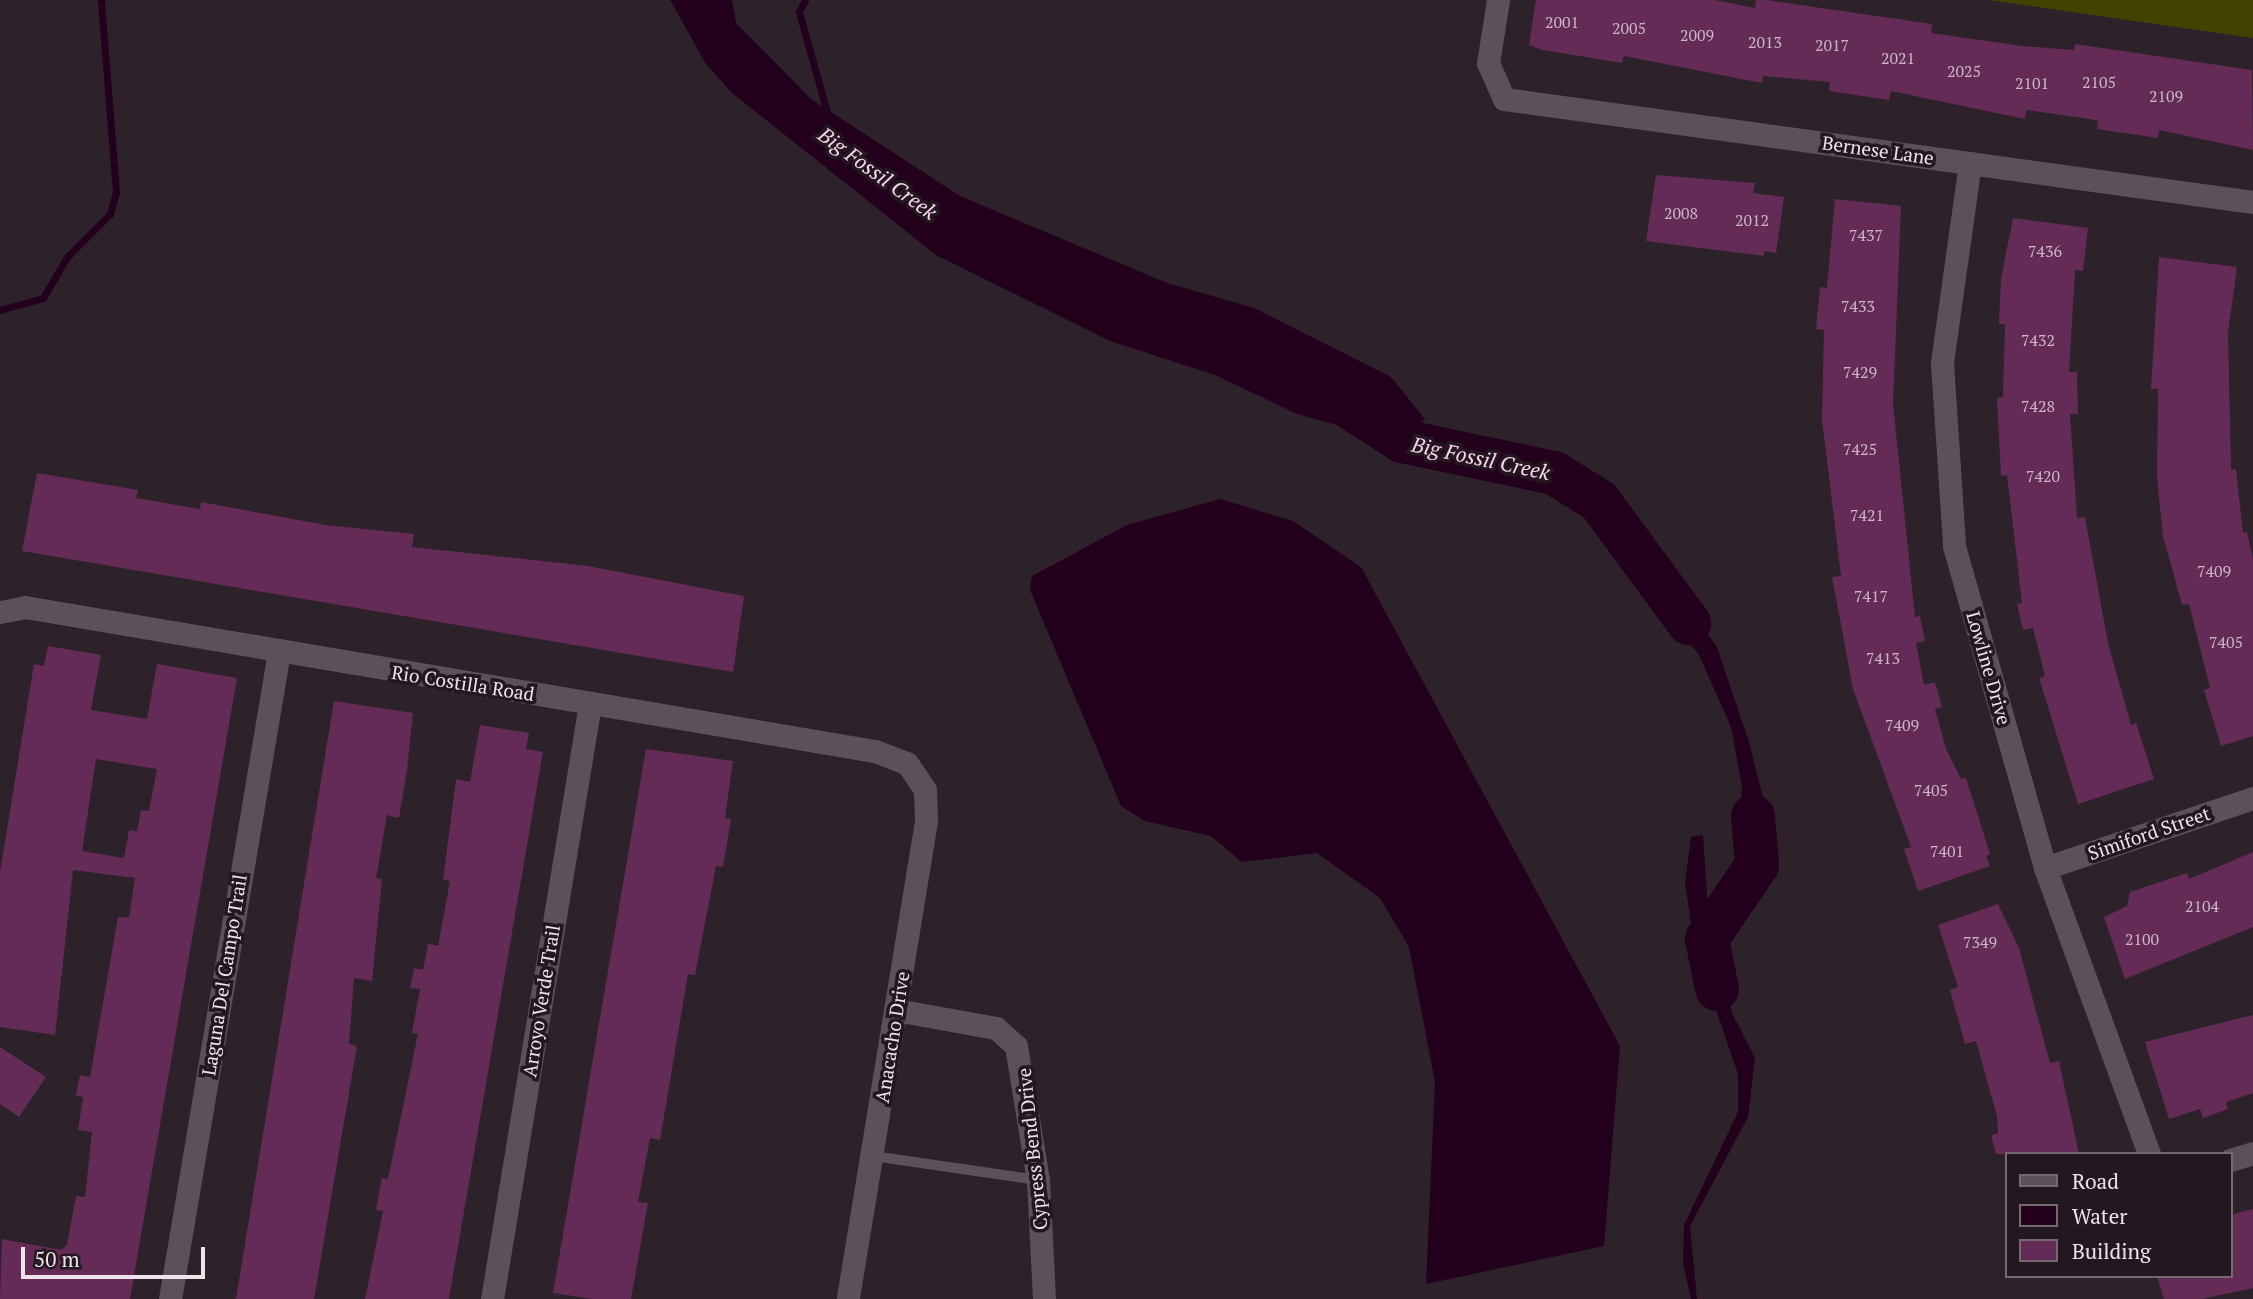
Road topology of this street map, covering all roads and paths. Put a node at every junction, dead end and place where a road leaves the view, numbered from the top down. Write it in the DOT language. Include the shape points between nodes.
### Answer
graph roads {
  1 [pos="1498,0"];
  2 [pos="1970,163"];
  3 [pos="2253,202"];
  4 [pos="0,612"];
  5 [pos="278,652"];
  6 [pos="590,704"];
  7 [pos="920,775"];
  8 [pos="2253,799"];
  9 [pos="2045,868"];
  10 [pos="896,1010"];
  11 [pos="2148,1152"];
  12 [pos="2253,1153"];
  13 [pos="873,1156"];
  14 [pos="2232,1159"];
  15 [pos="1038,1180"];
  16 [pos="855,1298"];
  17 [pos="170,1299"];
  18 [pos="492,1299"];
  19 [pos="1044,1299"];
  1 -- 2 [label="street, Bernese Lane" via="1488,63 1503,99"];
  2 -- 3 [label="street, Bernese Lane"];
  2 -- 9 [label="street, Lowline Drive" via="1942,363 1954,546"];
  4 -- 5 [label="street, Rio Costilla Road" via="25,607"];
  5 -- 6 [label="street, Rio Costilla Road"];
  5 -- 17 [label="street, Laguna Del Campo Trail"];
  6 -- 7 [label="street, Rio Costilla Road" via="875,751 907,763"];
  6 -- 18 [label="street, Arroyo Verde Trail"];
  7 -- 10 [label="street, Anacacho Drive" via="926,821"];
  8 -- 9 [label="street, Simiford Street"];
  9 -- 11 [label="street, Lowline Drive"];
  10 -- 13 [label="street, Anacacho Drive"];
  10 -- 15 [label="street, Cypress Bend Drive" via="996,1028 1007,1035 1022,1059"];
  12 -- 14 [label="street"];
  13 -- 15 [label="lane"];
  13 -- 16 [label="street, Anacacho Drive"];
  15 -- 19 [label="street, Cypress Bend Drive"];
}
